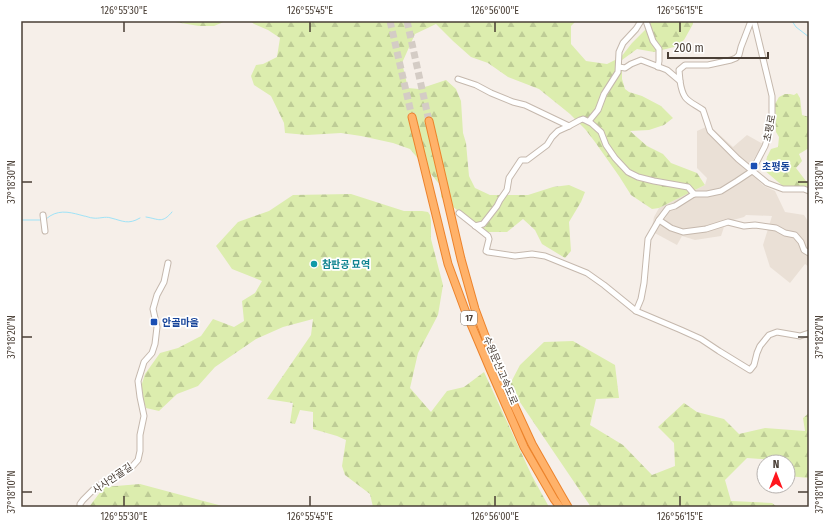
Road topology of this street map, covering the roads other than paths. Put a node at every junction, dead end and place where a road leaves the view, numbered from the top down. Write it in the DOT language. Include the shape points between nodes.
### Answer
graph roads {
  1 [pos="641,21"];
  2 [pos="646,21"];
  3 [pos="752,21"];
  4 [pos="618,67"];
  5 [pos="658,67"];
  6 [pos="458,79"];
  7 [pos="680,81"];
  8 [pos="412,117"];
  9 [pos="429,121"];
  10 [pos="588,122"];
  11 [pos="569,126"];
  12 [pos="752,171"];
  13 [pos="809,191"];
  14 [pos="694,194"];
  15 [pos="458,214"];
  16 [pos="43,215"];
  17 [pos="659,220"];
  18 [pos="475,226"];
  19 [pos="45,231"];
  20 [pos="809,253"];
  21 [pos="168,263"];
  22 [pos="636,311"];
  23 [pos="809,333"];
  24 [pos="80,507"];
  25 [pos="560,507"];
  26 [pos="568,507"];
  1 -- 4 [label="street" via="623,43 619,52"];
  2 -- 5 [label="street" via="653,41 659,49"];
  3 -- 7 [label="street" via="736,58 708,65 685,65 680,70"];
  3 -- 12 [label="street, 초평로" via="772,96 772,122 765,146"];
  4 -- 5 [label="street" via="625,68 641,60"];
  4 -- 10 [label="street" via="618,72 604,94 598,110"];
  5 -- 7 [label="street" via="667,70"];
  6 -- 11 [label="street" via="526,105"];
  7 -- 12 [label="street" via="687,100 703,110 710,131"];
  8 -- 25 [label="highway, 수원문산고속도로 / 17" via="448,264 465,310 524,447"];
  9 -- 26 [label="highway, 수원문산고속도로 / 17" via="475,309 497,368 532,444"];
  10 -- 11 [label="street" via="583,119"];
  10 -- 14 [label="street" via="601,132 606,145 628,172 649,180 688,187"];
  11 -- 18 [label="street" via="558,131 547,145 527,160 520,160 497,206 483,224"];
  12 -- 13 [label="street" via="767,183 783,189"];
  12 -- 14 [label="street" via="721,191"];
  14 -- 17 [label="street" via="668,208"];
  15 -- 18 [label="street"];
  16 -- 19 [label="street"];
  17 -- 20 [label="street" via="682,232 706,229 728,222 776,228 795,235 804,250"];
  17 -- 22 [label="street" via="648,239 644,283"];
  18 -- 22 [label="street" via="488,236 488,252 515,256 545,256 587,273"];
  21 -- 24 [label="street, 사사안골길" via="164,282 153,309 157,327 155,344 152,353 144,362 138,381 144,416 138,460 130,468 96,487 82,500"];
  22 -- 23 [label="street" via="702,339 750,370 760,346 769,335 777,332 800,336"];
}
